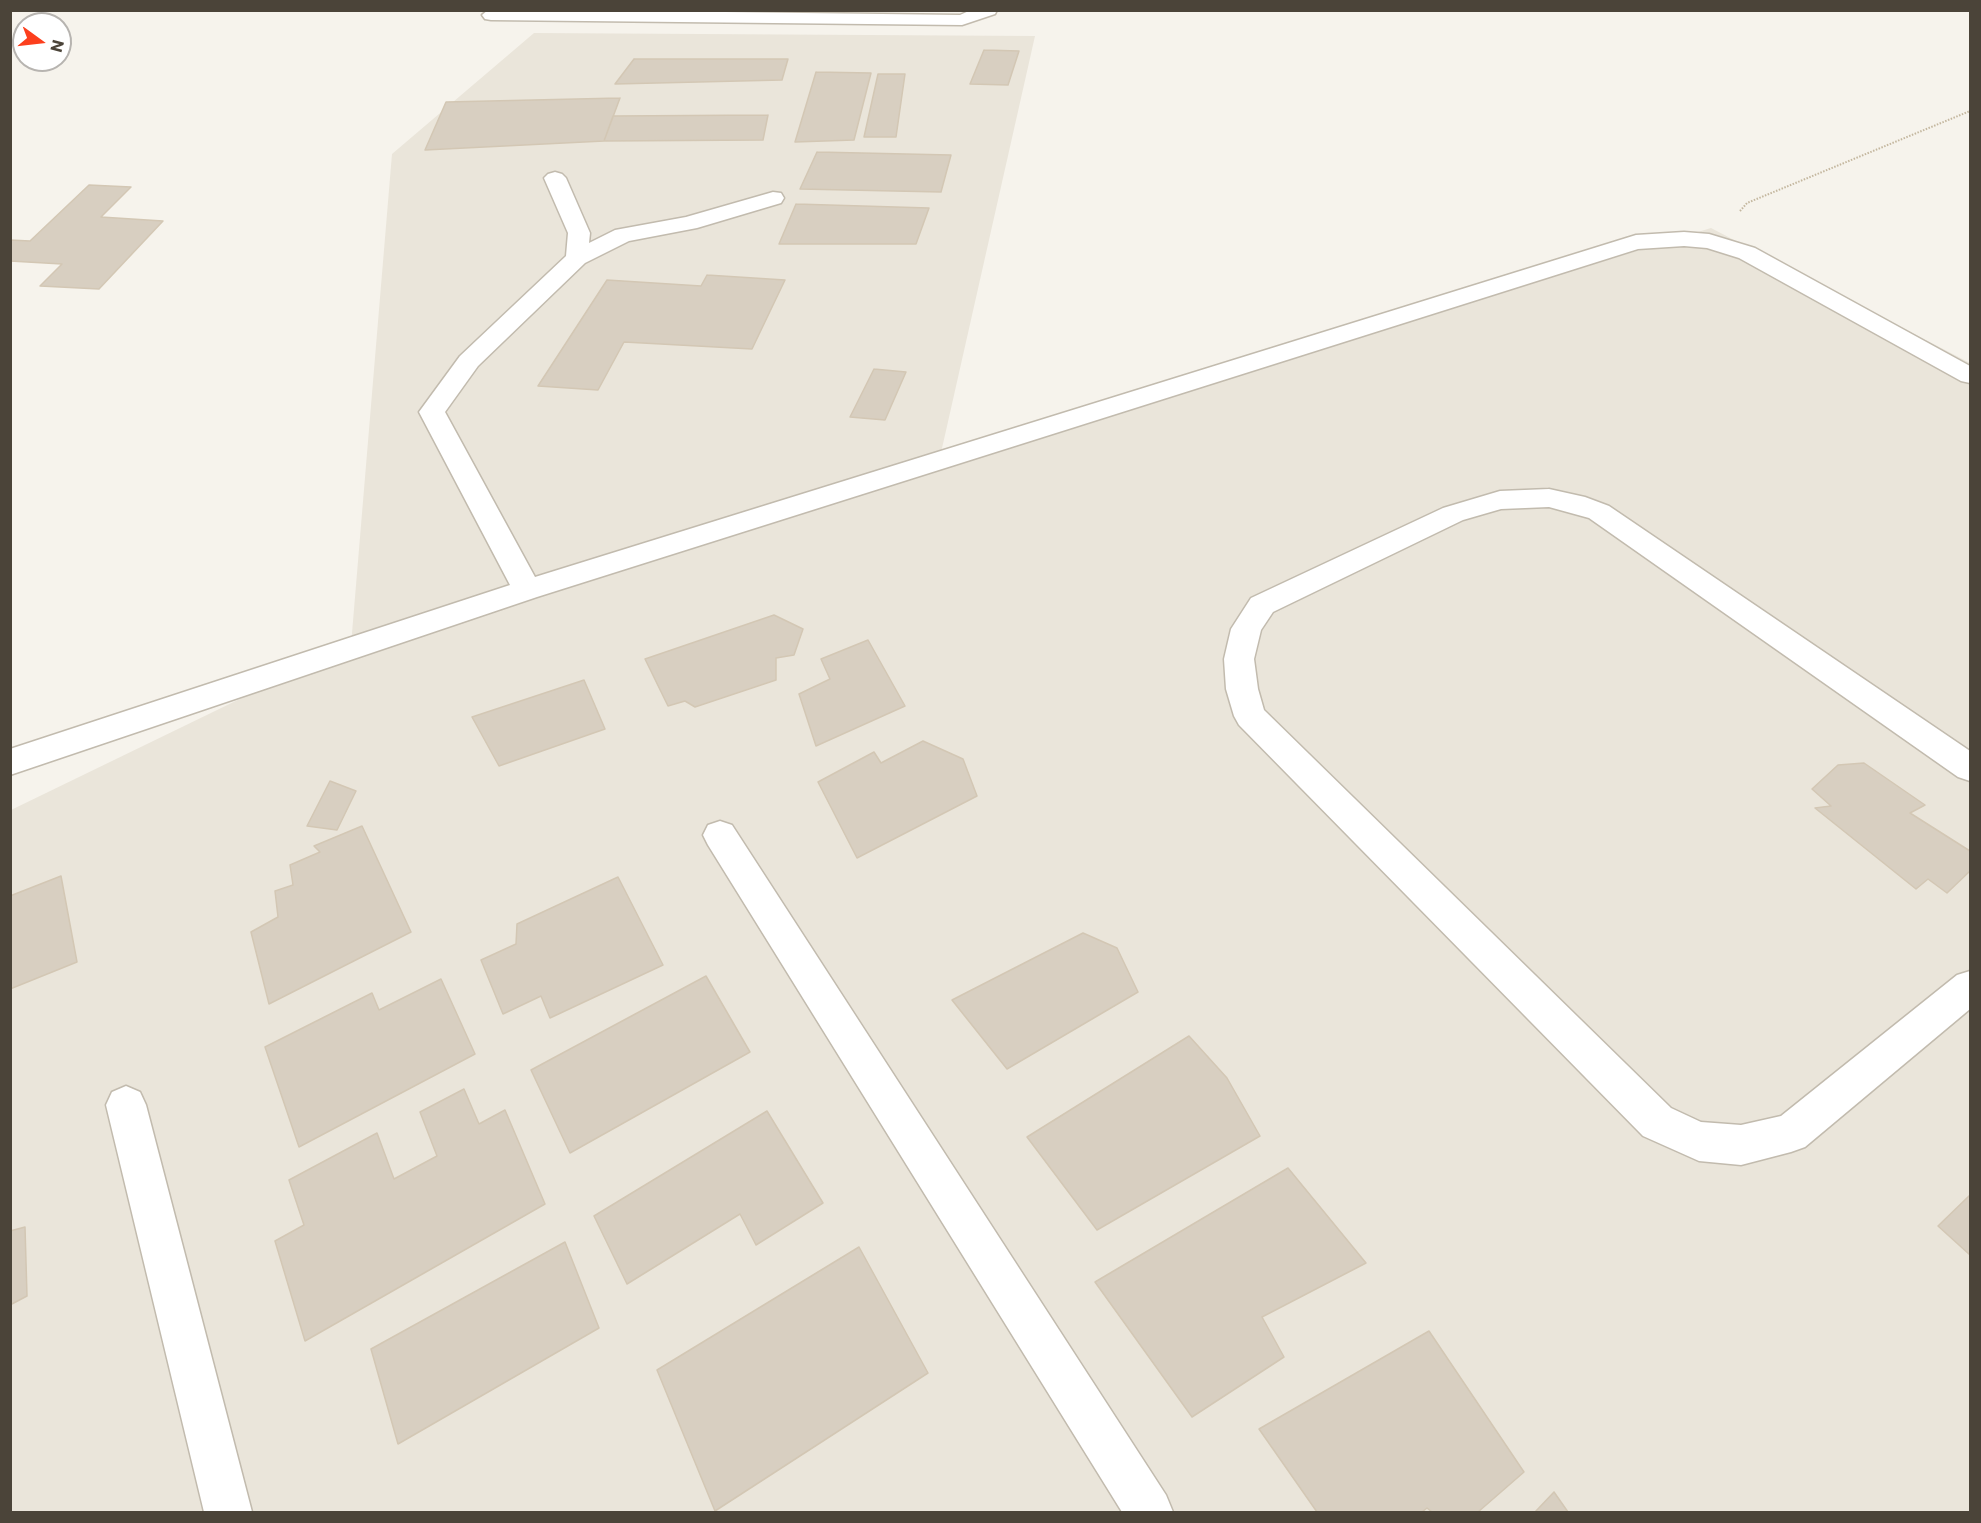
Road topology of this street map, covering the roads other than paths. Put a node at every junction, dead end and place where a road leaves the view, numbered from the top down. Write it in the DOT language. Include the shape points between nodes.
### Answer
graph roads {
  1 [pos="989,10"];
  2 [pos="491,15"];
  3 [pos="555,178"];
  4 [pos="773,198"];
  5 [pos="577,258"];
  6 [pos="1971,376"];
  7 [pos="527,590"];
  8 [pos="10,762"];
  9 [pos="1971,768"];
  10 [pos="720,834"];
  11 [pos="1971,987"];
  12 [pos="126,1105"];
  13 [pos="228,1512"];
  14 [pos="1149,1512"];
  1 -- 2 [label="street" via="962,20"];
  3 -- 5 [label="street" via="579,233"];
  4 -- 5 [label="street" via="689,223 623,235"];
  5 -- 7 [label="street" via="470,361 432,412"];
  6 -- 7 [label="street" via="1762,260 1731,247 1684,239 1636,242"];
  7 -- 8 [label="street"];
  9 -- 11 [label="street" via="1599,512 1575,502 1549,498 1500,500 1453,514 1262,605 1246,629 1239,659 1250,717 1658,1122 1699,1141 1742,1144 1791,1133"];
  10 -- 14 [label="street"];
  12 -- 13 [label="street"];
}
